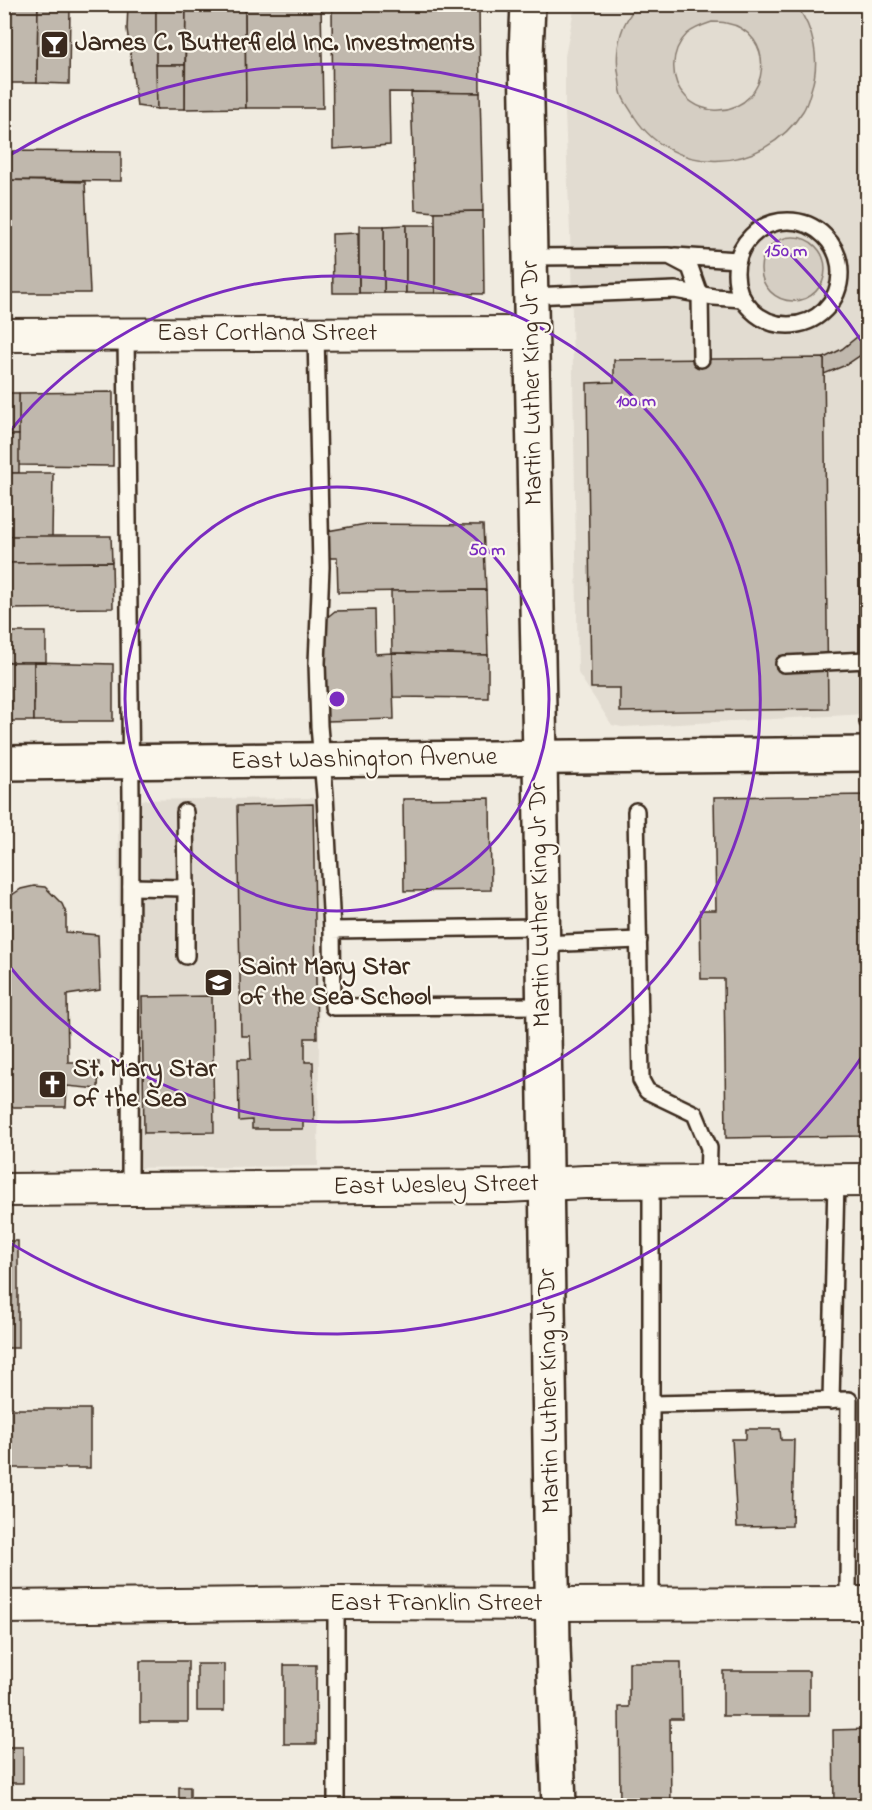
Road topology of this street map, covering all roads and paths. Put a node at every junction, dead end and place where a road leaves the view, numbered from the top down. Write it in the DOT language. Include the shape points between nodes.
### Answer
graph roads {
  1 [pos="528,4"];
  2 [pos="669,256"];
  3 [pos="531,257"];
  4 [pos="738,260"];
  5 [pos="700,295"];
  6 [pos="531,296"];
  7 [pos="743,299"];
  8 [pos="530,333"];
  9 [pos="126,334"];
  10 [pos="316,334"];
  11 [pos="4,335"];
  12 [pos="701,359"];
  13 [pos="867,548"];
  14 [pos="867,660"];
  15 [pos="784,664"];
  16 [pos="867,722"];
  17 [pos="867,754"];
  18 [pos="540,758"];
  19 [pos="322,760"];
  20 [pos="131,762"];
  21 [pos="4,763"];
  22 [pos="636,811"];
  23 [pos="185,812"];
  24 [pos="131,887"];
  25 [pos="186,888"];
  26 [pos="332,930"];
  27 [pos="541,936"];
  28 [pos="639,940"];
  29 [pos="186,956"];
  30 [pos="542,1006"];
  31 [pos="836,1180"];
  32 [pos="867,1180"];
  33 [pos="651,1181"];
  34 [pos="708,1182"];
  35 [pos="545,1185"];
  36 [pos="4,1190"];
  37 [pos="130,1190"];
  38 [pos="831,1401"];
  39 [pos="651,1404"];
  40 [pos="336,1603"];
  41 [pos="857,1603"];
  42 [pos="553,1604"];
  43 [pos="651,1604"];
  44 [pos="4,1607"];
  45 [pos="336,1806"];
  46 [pos="559,1806"];
  1 -- 3 [label="main road, Martin Luther King Jr Dr"];
  2 -- 3 [label="lane"];
  2 -- 4 [label="lane"];
  2 -- 5 [label="lane" via="690,267"];
  3 -- 6 [label="main road, Martin Luther King Jr Dr"];
  4 -- 7 [label="lane" via="736,274"];
  4 -- 7 [label="lane" via="745,244 758,231 774,223 791,221 809,225 824,235 835,249 840,266 840,284 833,300 821,314 805,322 770,322 754,313"];
  5 -- 6 [label="lane" via="675,291"];
  5 -- 7 [label="lane"];
  5 -- 12 [label="lane"];
  6 -- 8 [label="main road, Martin Luther King Jr Dr"];
  8 -- 10 [label="street, East Cortland Street"];
  8 -- 18 [label="main road, Martin Luther King Jr Dr"];
  9 -- 10 [label="street, East Cortland Street"];
  9 -- 11 [label="street, East Cortland Street"];
  9 -- 20 [label="lane"];
  10 -- 19 [label="lane" via="321,567 317,663"];
  13 -- 14 [label="lane"];
  14 -- 15 [label="lane"];
  14 -- 16 [label="lane"];
  17 -- 18 [label="main road, East Washington Avenue"];
  18 -- 19 [label="main road, East Washington Avenue"];
  18 -- 27 [label="main road, Martin Luther King Jr Dr"];
  19 -- 20 [label="main road, East Washington Avenue"];
  19 -- 26 [label="lane"];
  20 -- 21 [label="main road, East Washington Avenue"];
  20 -- 24 [label="lane"];
  22 -- 28 [label="lane"];
  23 -- 25 [label="lane"];
  24 -- 25 [label="lane"];
  24 -- 37 [label="lane"];
  25 -- 29 [label="lane"];
  26 -- 27 [label="lane"];
  26 -- 30 [label="lane" via="333,1007"];
  27 -- 28 [label="lane"];
  27 -- 30 [label="main road, Martin Luther King Jr Dr"];
  28 -- 34 [label="lane" via="641,1080 647,1091 694,1114 709,1148"];
  30 -- 35 [label="main road, Martin Luther King Jr Dr"];
  31 -- 32 [label="street, East Wesley Street"];
  31 -- 34 [label="street, East Wesley Street"];
  31 -- 38 [label="lane"];
  33 -- 34 [label="street, East Wesley Street"];
  33 -- 35 [label="street, East Wesley Street"];
  33 -- 39 [label="lane"];
  35 -- 37 [label="street, East Wesley Street"];
  35 -- 42 [label="main road, Martin Luther King Jr Dr"];
  36 -- 37 [label="street, East Wesley Street"];
  38 -- 39 [label="lane"];
  38 -- 41 [label="lane" via="849,1400"];
  39 -- 43 [label="lane"];
  40 -- 42 [label="street, East Franklin Street"];
  40 -- 44 [label="street, East Franklin Street"];
  40 -- 45 [label="lane"];
  41 -- 43 [label="street, East Franklin Street"];
  42 -- 43 [label="street, East Franklin Street"];
  42 -- 46 [label="main road, Martin Luther King Jr Dr"];
}
